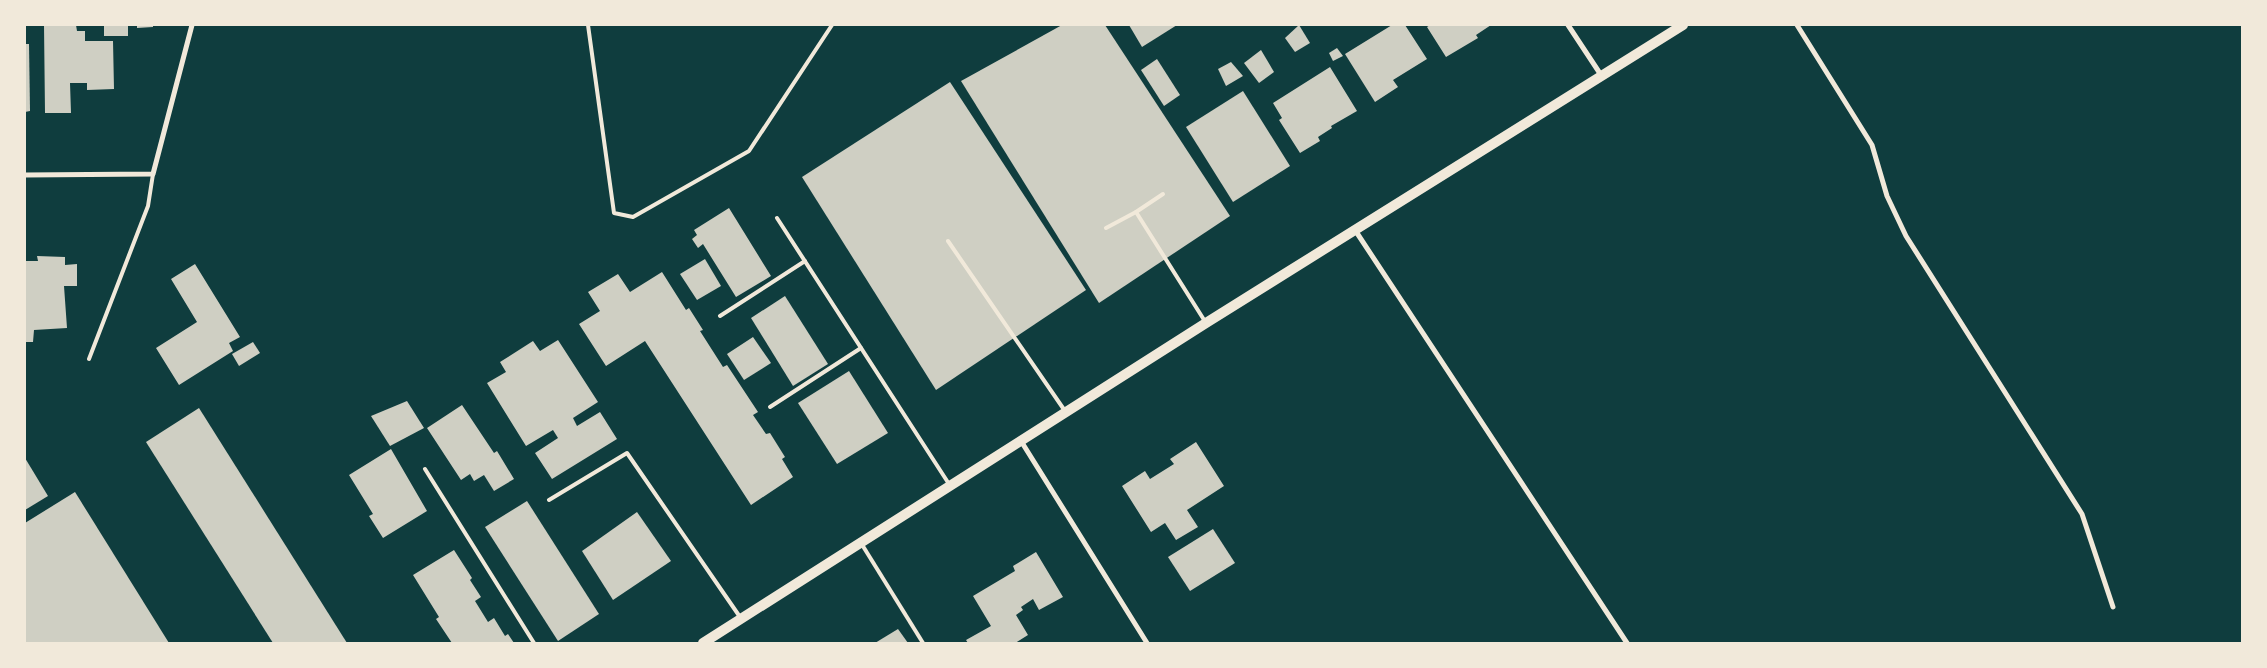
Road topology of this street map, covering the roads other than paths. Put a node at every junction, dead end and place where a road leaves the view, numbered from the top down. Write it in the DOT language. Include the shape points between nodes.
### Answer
graph roads {
  1 [pos="192,25"];
  2 [pos="588,25"];
  3 [pos="832,25"];
  4 [pos="1568,25"];
  5 [pos="1683,25"];
  6 [pos="1797,25"];
  7 [pos="1601,75"];
  8 [pos="153,174"];
  9 [pos="25,175"];
  10 [pos="1163,194"];
  11 [pos="1136,212"];
  12 [pos="777,218"];
  13 [pos="1106,228"];
  14 [pos="1355,229"];
  15 [pos="948,241"];
  16 [pos="805,261"];
  17 [pos="720,316"];
  18 [pos="1206,323"];
  19 [pos="861,348"];
  20 [pos="89,359"];
  21 [pos="770,407"];
  22 [pos="1066,413"];
  23 [pos="1021,441"];
  24 [pos="425,469"];
  25 [pos="950,486"];
  26 [pos="549,500"];
  27 [pos="861,543"];
  28 [pos="2114,607"];
  29 [pos="741,619"];
  30 [pos="534,643"];
  31 [pos="703,643"];
  32 [pos="923,643"];
  33 [pos="1147,643"];
  34 [pos="1627,643"];
  1 -- 8 [label="street"];
  2 -- 3 [label="lane" via="614,213 633,217 749,151"];
  4 -- 7 [label="street"];
  5 -- 7 [label="main road"];
  6 -- 28 [label="street" via="1872,145 1887,196 1906,236 2082,514"];
  7 -- 14 [label="main road"];
  8 -- 9 [label="street"];
  8 -- 20 [label="lane" via="148,206"];
  10 -- 11 [label="lane"];
  11 -- 13 [label="lane"];
  11 -- 18 [label="lane"];
  12 -- 16 [label="lane"];
  14 -- 18 [label="main road"];
  14 -- 34 [label="street"];
  15 -- 22 [label="lane"];
  16 -- 17 [label="lane"];
  16 -- 19 [label="lane"];
  18 -- 22 [label="main road"];
  19 -- 21 [label="lane"];
  19 -- 25 [label="lane"];
  22 -- 23 [label="main road"];
  23 -- 25 [label="main road"];
  23 -- 33 [label="street"];
  24 -- 30 [label="lane"];
  25 -- 27 [label="main road"];
  26 -- 29 [label="lane" via="627,453"];
  27 -- 29 [label="main road"];
  27 -- 32 [label="lane"];
  29 -- 31 [label="main road"];
}
